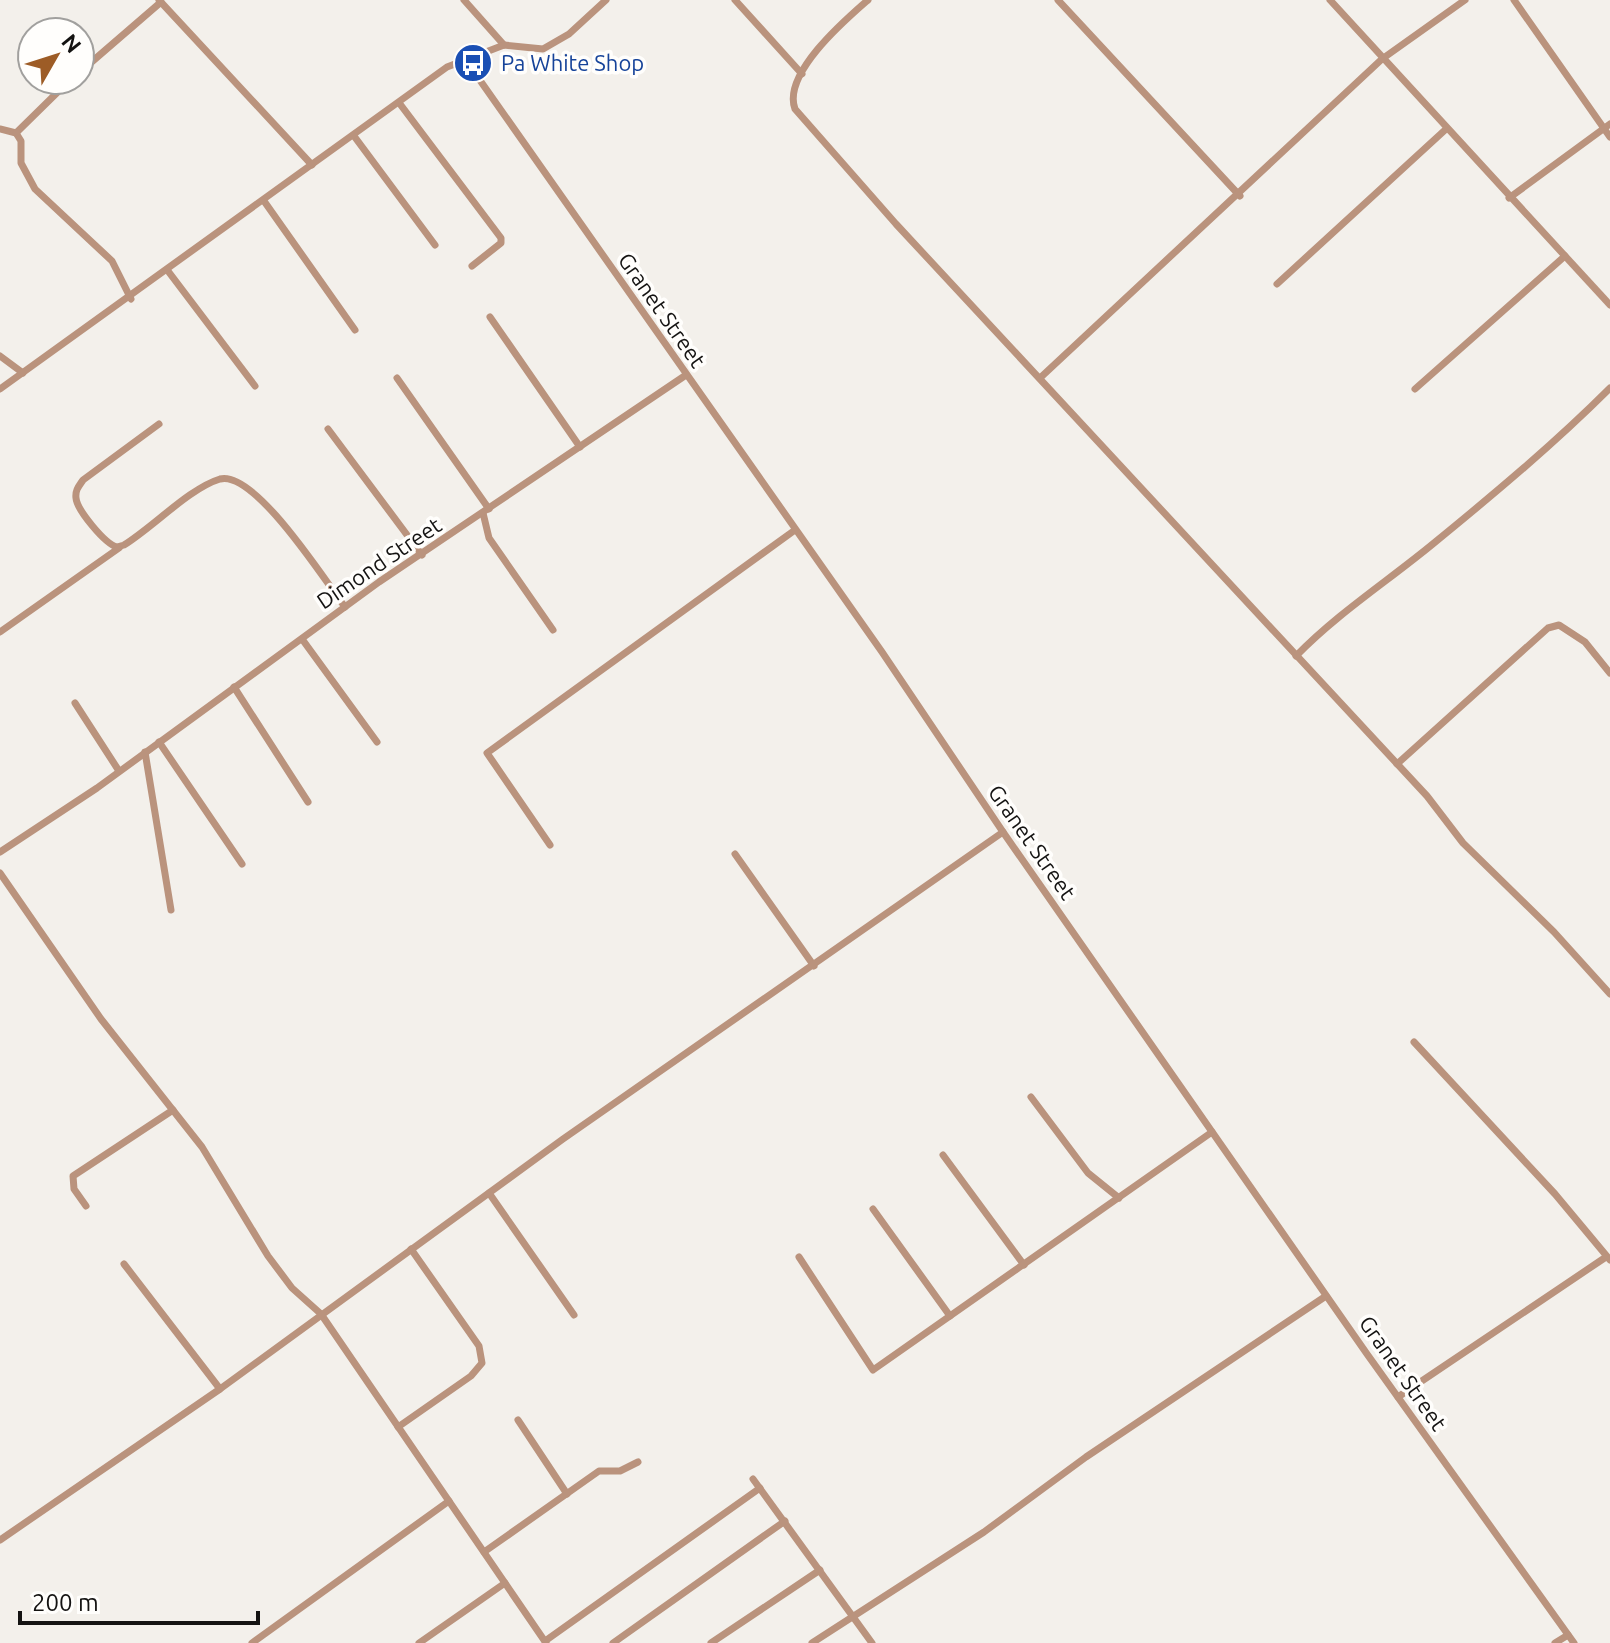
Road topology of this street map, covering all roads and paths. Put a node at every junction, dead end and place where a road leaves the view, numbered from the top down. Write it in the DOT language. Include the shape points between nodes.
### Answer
graph roads {
  1 [pos="464,0"];
  2 [pos="606,0"];
  3 [pos="868,0"];
  4 [pos="1058,0"];
  5 [pos="1330,0"];
  6 [pos="1465,0"];
  7 [pos="1514,0"];
  8 [pos="160,1"];
  9 [pos="737,1"];
  10 [pos="504,45"];
  11 [pos="96,58"];
  12 [pos="465,59"];
  13 [pos="1382,59"];
  14 [pos="802,74"];
  15 [pos="54,96"];
  16 [pos="400,104"];
  17 [pos="1607,127"];
  18 [pos="0,129"];
  19 [pos="1445,130"];
  20 [pos="16,133"];
  21 [pos="354,136"];
  22 [pos="1610,137"];
  23 [pos="312,165"];
  24 [pos="1240,196"];
  25 [pos="1509,198"];
  26 [pos="264,201"];
  27 [pos="435,245"];
  28 [pos="1565,256"];
  29 [pos="472,266"];
  30 [pos="168,271"];
  31 [pos="1277,284"];
  32 [pos="131,299"];
  33 [pos="1610,305"];
  34 [pos="490,317"];
  35 [pos="355,330"];
  36 [pos="0,356"];
  37 [pos="23,373"];
  38 [pos="686,375"];
  39 [pos="397,378"];
  40 [pos="1040,378"];
  41 [pos="255,386"];
  42 [pos="1610,388"];
  43 [pos="0,389"];
  44 [pos="1415,389"];
  45 [pos="159,424"];
  46 [pos="328,429"];
  47 [pos="580,447"];
  48 [pos="486,511"];
  49 [pos="795,530"];
  50 [pos="124,545"];
  51 [pos="422,555"];
  52 [pos="345,607"];
  53 [pos="553,630"];
  54 [pos="0,632"];
  55 [pos="302,639"];
  56 [pos="1296,656"];
  57 [pos="1610,673"];
  58 [pos="234,687"];
  59 [pos="75,703"];
  60 [pos="159,742"];
  61 [pos="377,742"];
  62 [pos="145,752"];
  63 [pos="1397,764"];
  64 [pos="119,771"];
  65 [pos="308,802"];
  66 [pos="1003,832"];
  67 [pos="550,845"];
  68 [pos="0,852"];
  69 [pos="735,854"];
  70 [pos="242,864"];
  71 [pos="0,873"];
  72 [pos="171,910"];
  73 [pos="814,966"];
  74 [pos="1610,994"];
  75 [pos="1414,1042"];
  76 [pos="1031,1097"];
  77 [pos="173,1110"];
  78 [pos="1212,1132"];
  79 [pos="943,1155"];
  80 [pos="489,1193"];
  81 [pos="1119,1198"];
  82 [pos="86,1206"];
  83 [pos="873,1209"];
  84 [pos="411,1249"];
  85 [pos="799,1257"];
  86 [pos="1608,1258"];
  87 [pos="124,1264"];
  88 [pos="1024,1265"];
  89 [pos="1326,1296"];
  90 [pos="321,1314"];
  91 [pos="574,1315"];
  92 [pos="950,1316"];
  93 [pos="220,1389"];
  94 [pos="1398,1397"];
  95 [pos="518,1420"];
  96 [pos="398,1427"];
  97 [pos="638,1462"];
  98 [pos="753,1479"];
  99 [pos="760,1488"];
  100 [pos="567,1494"];
  101 [pos="449,1501"];
  102 [pos="785,1521"];
  103 [pos="0,1540"];
  104 [pos="484,1552"];
  105 [pos="820,1570"];
  106 [pos="505,1583"];
  107 [pos="853,1615"];
  108 [pos="1568,1635"];
  109 [pos="546,1642"];
  110 [pos="252,1643"];
  111 [pos="419,1643"];
  112 [pos="613,1643"];
  113 [pos="711,1643"];
  114 [pos="812,1643"];
  115 [pos="872,1643"];
  116 [pos="1555,1643"];
  117 [pos="1574,1643"];
  1 -- 10 [label="street"];
  2 -- 10 [label="street" via="569,34 543,49"];
  3 -- 14 [label="street" via="824,41"];
  4 -- 24 [label="street"];
  5 -- 13 [label="street"];
  6 -- 13 [label="street"];
  7 -- 17 [label="street"];
  8 -- 11 [label="street"];
  8 -- 23 [label="street"];
  9 -- 14 [label="street"];
  10 -- 12 [label="street"];
  12 -- 16 [label="street"];
  12 -- 38 [label="street, Granet Street"];
  13 -- 19 [label="street"];
  13 -- 24 [label="street"];
  14 -- 40 [label="street" via="795,109"];
  15 -- 20 [label="street"];
  16 -- 21 [label="street"];
  16 -- 29 [label="street" via="501,238"];
  17 -- 22 [label="street"];
  17 -- 25 [label="street"];
  18 -- 20 [label="street"];
  19 -- 25 [label="street"];
  19 -- 31 [label="street"];
  20 -- 32 [label="street" via="21,163 35,189 112,261"];
  21 -- 23 [label="street"];
  21 -- 27 [label="street"];
  23 -- 26 [label="street"];
  24 -- 40 [label="street"];
  25 -- 28 [label="street"];
  26 -- 30 [label="street"];
  26 -- 35 [label="street"];
  28 -- 33 [label="street"];
  28 -- 44 [label="street"];
  30 -- 32 [label="street"];
  30 -- 41 [label="street"];
  32 -- 37 [label="street"];
  34 -- 47 [label="street"];
  36 -- 37 [label="street"];
  37 -- 43 [label="street"];
  38 -- 47 [label="street, Dimond Street"];
  38 -- 49 [label="street, Granet Street"];
  39 -- 48 [label="street"];
  40 -- 56 [label="street"];
  42 -- 56 [label="street"];
  45 -- 50 [label="street" via="76,490 75,501 103,539"];
  46 -- 51 [label="street"];
  47 -- 48 [label="street, Dimond Street"];
  48 -- 51 [label="street, Dimond Street"];
  48 -- 53 [label="street" via="489,538"];
  49 -- 66 [label="street, Granet Street"];
  49 -- 67 [label="street" via="487,753"];
  50 -- 52 [label="street" via="208,485 227,478 261,499"];
  50 -- 54 [label="street"];
  51 -- 52 [label="street, Dimond Street"];
  52 -- 55 [label="street, Dimond Street"];
  55 -- 58 [label="street, Dimond Street"];
  55 -- 61 [label="street"];
  56 -- 63 [label="street"];
  57 -- 63 [label="street" via="1574,633 1559,625 1548,628"];
  58 -- 60 [label="street, Dimond Street"];
  58 -- 65 [label="street"];
  59 -- 64 [label="street"];
  60 -- 62 [label="street, Dimond Street"];
  60 -- 70 [label="street"];
  62 -- 64 [label="street, Dimond Street"];
  62 -- 72 [label="street"];
  63 -- 74 [label="street" via="1463,843"];
  64 -- 68 [label="street, Dimond Street"];
  66 -- 73 [label="street"];
  66 -- 78 [label="street, Granet Street"];
  69 -- 73 [label="street"];
  71 -- 77 [label="street" via="93,1009"];
  73 -- 80 [label="street"];
  75 -- 86 [label="street"];
  76 -- 81 [label="street" via="1088,1173"];
  77 -- 82 [label="street" via="73,1176 74,1189"];
  77 -- 90 [label="street" via="268,1256"];
  78 -- 81 [label="street"];
  78 -- 89 [label="street, Granet Street"];
  79 -- 88 [label="street"];
  80 -- 84 [label="street"];
  80 -- 91 [label="street"];
  81 -- 88 [label="street"];
  83 -- 92 [label="street"];
  84 -- 90 [label="street"];
  84 -- 96 [label="street" via="479,1346 482,1363"];
  85 -- 92 [label="street" via="873,1370"];
  86 -- 94 [label="street"];
  87 -- 93 [label="street"];
  88 -- 92 [label="street"];
  89 -- 94 [label="street, Granet Street"];
  89 -- 107 [label="street" via="984,1532"];
  90 -- 93 [label="street"];
  90 -- 96 [label="street"];
  93 -- 103 [label="street"];
  94 -- 108 [label="street, Granet Street"];
  95 -- 100 [label="street"];
  96 -- 101 [label="street"];
  97 -- 100 [label="street" via="620,1471 599,1471"];
  98 -- 99 [label="street"];
  99 -- 102 [label="street"];
  99 -- 109 [label="street"];
  100 -- 104 [label="street"];
  101 -- 104 [label="street"];
  101 -- 110 [label="street"];
  102 -- 105 [label="street"];
  102 -- 112 [label="street"];
  104 -- 106 [label="street"];
  105 -- 107 [label="street"];
  105 -- 113 [label="street"];
  106 -- 109 [label="street"];
  106 -- 111 [label="street"];
  107 -- 114 [label="street"];
  107 -- 115 [label="street"];
  108 -- 116 [label="street"];
  108 -- 117 [label="street, Granet Street"];
}
